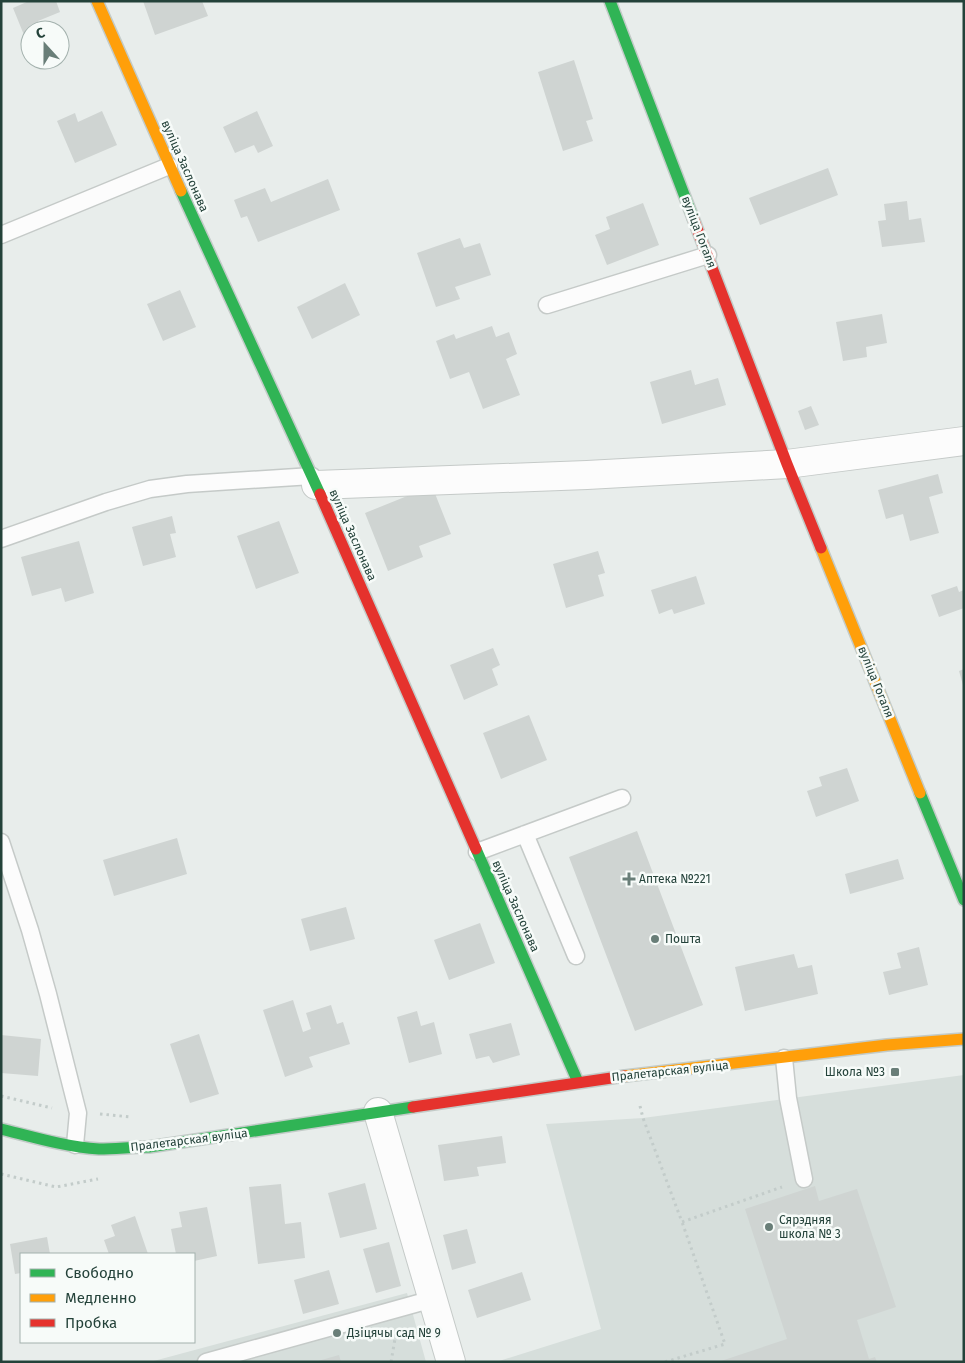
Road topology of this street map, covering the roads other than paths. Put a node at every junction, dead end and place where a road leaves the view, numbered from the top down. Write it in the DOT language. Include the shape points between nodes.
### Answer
graph roads {
  1 [pos="97,1"];
  2 [pos="610,1"];
  3 [pos="169,166"];
  4 [pos="1,234"];
  5 [pos="708,255"];
  6 [pos="547,305"];
  7 [pos="964,441"];
  8 [pos="787,464"];
  9 [pos="314,481"];
  10 [pos="1,539"];
  11 [pos="622,798"];
  12 [pos="525,834"];
  13 [pos="1,842"];
  14 [pos="477,852"];
  15 [pos="964,900"];
  16 [pos="576,956"];
  17 [pos="964,1039"];
  18 [pos="784,1058"];
  19 [pos="578,1082"];
  20 [pos="378,1112"];
  21 [pos="1,1129"];
  22 [pos="75,1145"];
  23 [pos="804,1179"];
  24 [pos="432,1298"];
  25 [pos="206,1362"];
  26 [pos="452,1362"];
  1 -- 3 [label="street, вуліца Заслонава"];
  2 -- 5 [label="street, вуліца Гогаля"];
  3 -- 4 [label="lane"];
  3 -- 9 [label="street, вуліца Заслонава"];
  5 -- 6 [label="lane"];
  5 -- 8 [label="street, вуліца Гогаля"];
  7 -- 8 [label="street"];
  8 -- 9 [label="street" via="587,475"];
  8 -- 15 [label="street, вуліца Гогаля"];
  9 -- 10 [label="lane" via="187,484 150,489"];
  9 -- 14 [label="street, вуліца Заслонава"];
  11 -- 12 [label="lane"];
  12 -- 14 [label="lane"];
  12 -- 16 [label="lane"];
  13 -- 22 [label="lane" via="43,976 78,1113"];
  14 -- 19 [label="street, вуліца Заслонава"];
  17 -- 18 [label="street, Пралетарская вуліца"];
  18 -- 19 [label="street, Пралетарская вуліца"];
  18 -- 23 [label="lane" via="788,1098"];
  19 -- 20 [label="street, Пралетарская вуліца"];
  20 -- 22 [label="street, Пралетарская вуліца" via="149,1147 110,1149"];
  20 -- 24 [label="street"];
  21 -- 22 [label="street, Пралетарская вуліца"];
  24 -- 25 [label="lane"];
  24 -- 26 [label="street"];
}
